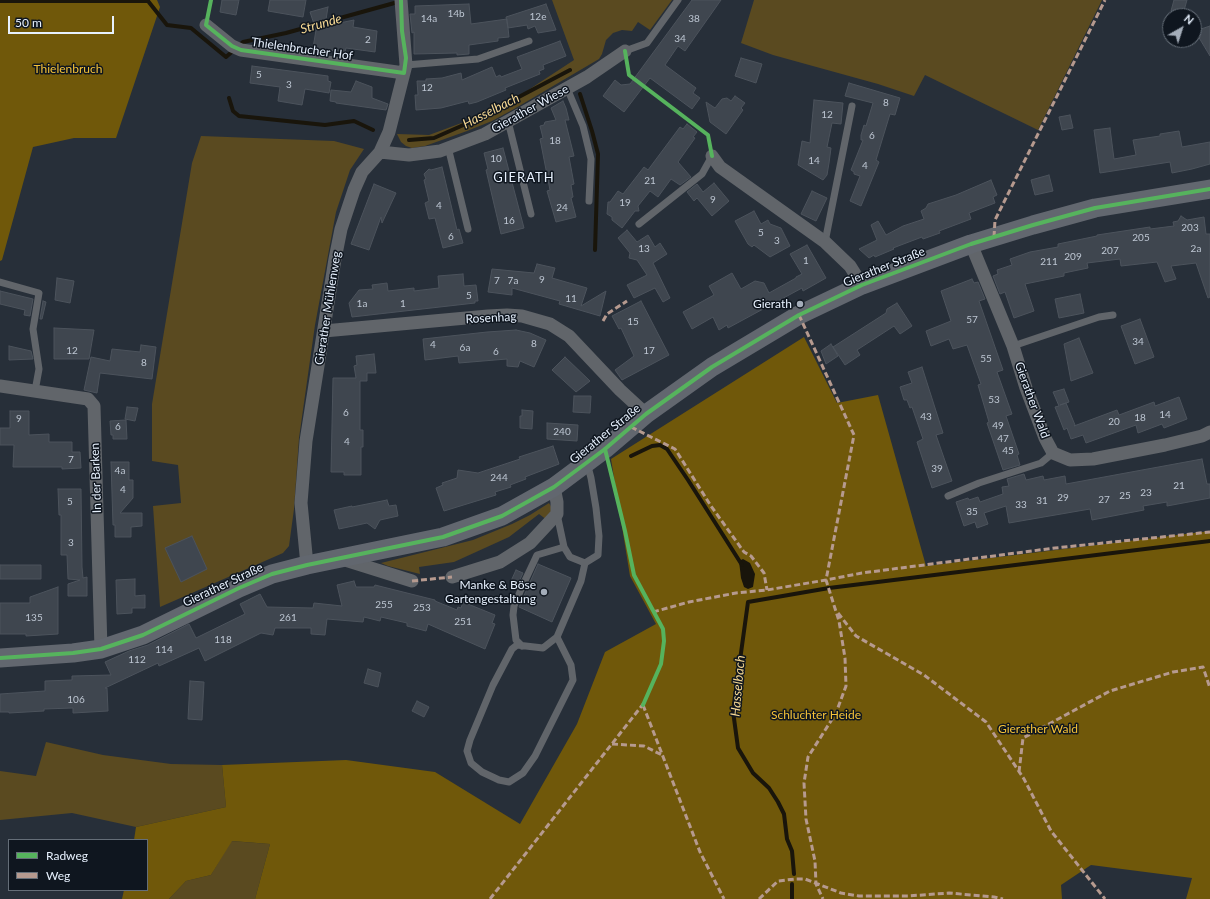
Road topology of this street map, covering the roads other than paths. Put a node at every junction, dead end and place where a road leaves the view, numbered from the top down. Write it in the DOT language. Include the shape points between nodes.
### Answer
graph roads {
  1 [pos="678,0"];
  2 [pos="401,5"];
  3 [pos="206,25"];
  4 [pos="529,41"];
  5 [pos="625,51"];
  6 [pos="405,69"];
  7 [pos="567,88"];
  8 [pos="852,106"];
  9 [pos="508,121"];
  10 [pos="448,147"];
  11 [pos="380,152"];
  12 [pos="712,156"];
  13 [pos="1210,189"];
  14 [pos="589,201"];
  15 [pos="530,214"];
  16 [pos="639,224"];
  17 [pos="468,229"];
  18 [pos="825,242"];
  19 [pos="971,244"];
  20 [pos="0,282"];
  21 [pos="862,285"];
  22 [pos="1113,315"];
  23 [pos="324,331"];
  24 [pos="1012,346"];
  25 [pos="0,386"];
  26 [pos="35,391"];
  27 [pos="646,414"];
  28 [pos="1210,432"];
  29 [pos="1053,453"];
  30 [pos="587,463"];
  31 [pos="554,487"];
  32 [pos="948,496"];
  33 [pos="557,514"];
  34 [pos="564,547"];
  35 [pos="338,558"];
  36 [pos="585,563"];
  37 [pos="308,565"];
  38 [pos="452,577"];
  39 [pos="412,581"];
  40 [pos="557,638"];
  41 [pos="522,646"];
  42 [pos="101,649"];
  43 [pos="0,658"];
  1 -- 5 [label="lane" via="647,43"];
  2 -- 6 [label="street, Gierather Mühlenweg"];
  3 -- 6 [label="street, Thielenbrucher Hof" via="236,48"];
  4 -- 6 [label="lane" via="478,59"];
  5 -- 7 [label="street, Gierather Wiese"];
  6 -- 11 [label="street, Gierather Mühlenweg"];
  7 -- 9 [label="street, Gierather Wiese"];
  7 -- 14 [label="lane" via="583,126 591,159"];
  8 -- 18 [label="lane"];
  9 -- 10 [label="street, Gierather Wiese" via="485,134"];
  9 -- 15 [label="lane"];
  10 -- 11 [label="street, Gierather Wiese" via="440,151 409,155"];
  10 -- 17 [label="lane"];
  11 -- 23 [label="street, Gierather Mühlenweg" via="362,172 341,229"];
  12 -- 16 [label="lane" via="702,174"];
  12 -- 18 [label="street" via="720,167"];
  13 -- 19 [label="street, Gierather Straße" via="1095,208"];
  18 -- 21 [label="street" via="850,266"];
  19 -- 21 [label="street, Gierather Straße"];
  19 -- 24 [label="street, Gierather Wald"];
  20 -- 26 [label="lane" via="39,293 33,329 39,369"];
  21 -- 27 [label="street, Gierather Straße" via="799,315 712,367"];
  22 -- 24 [label="lane, Gierather Wald" via="1099,317"];
  23 -- 27 [label="street, Rosenhag" via="488,316 522,316 550,324 569,336"];
  23 -- 37 [label="street, Gierather Mühlenweg" via="306,441 301,503"];
  24 -- 29 [label="street, Gierather Wald" via="1044,438"];
  25 -- 26 [label="street, In der Barken"];
  26 -- 42 [label="street, In der Barken" via="88,399 94,406"];
  27 -- 30 [label="street, Gierather Straße"];
  28 -- 29 [label="street, Gierather Wald" via="1165,445 1093,459 1070,460"];
  29 -- 32 [label="lane, Gierather Wald" via="1041,462"];
  30 -- 31 [label="street, Gierather Straße"];
  30 -- 36 [label="lane" via="599,536 598,555"];
  31 -- 33 [label="street"];
  31 -- 35 [label="street, Gierather Straße" via="502,516 443,537"];
  33 -- 34 [label="lane"];
  33 -- 38 [label="street" via="530,543 500,562"];
  34 -- 36 [label="lane" via="570,556"];
  34 -- 41 [label="lane" via="537,555 522,587 513,615 516,640"];
  35 -- 37 [label="street, Gierather Straße"];
  35 -- 39 [label="street"];
  36 -- 40 [label="lane" via="581,581"];
  37 -- 42 [label="street, Gierather Straße" via="272,574 143,634"];
  40 -- 41 [label="lane" via="543,648"];
  40 -- 41 [label="lane" via="571,665 573,680 535,756 523,773 509,782 482,772 470,763 467,751 512,649 517,645"];
  42 -- 43 [label="street, Gierather Straße"];
}
